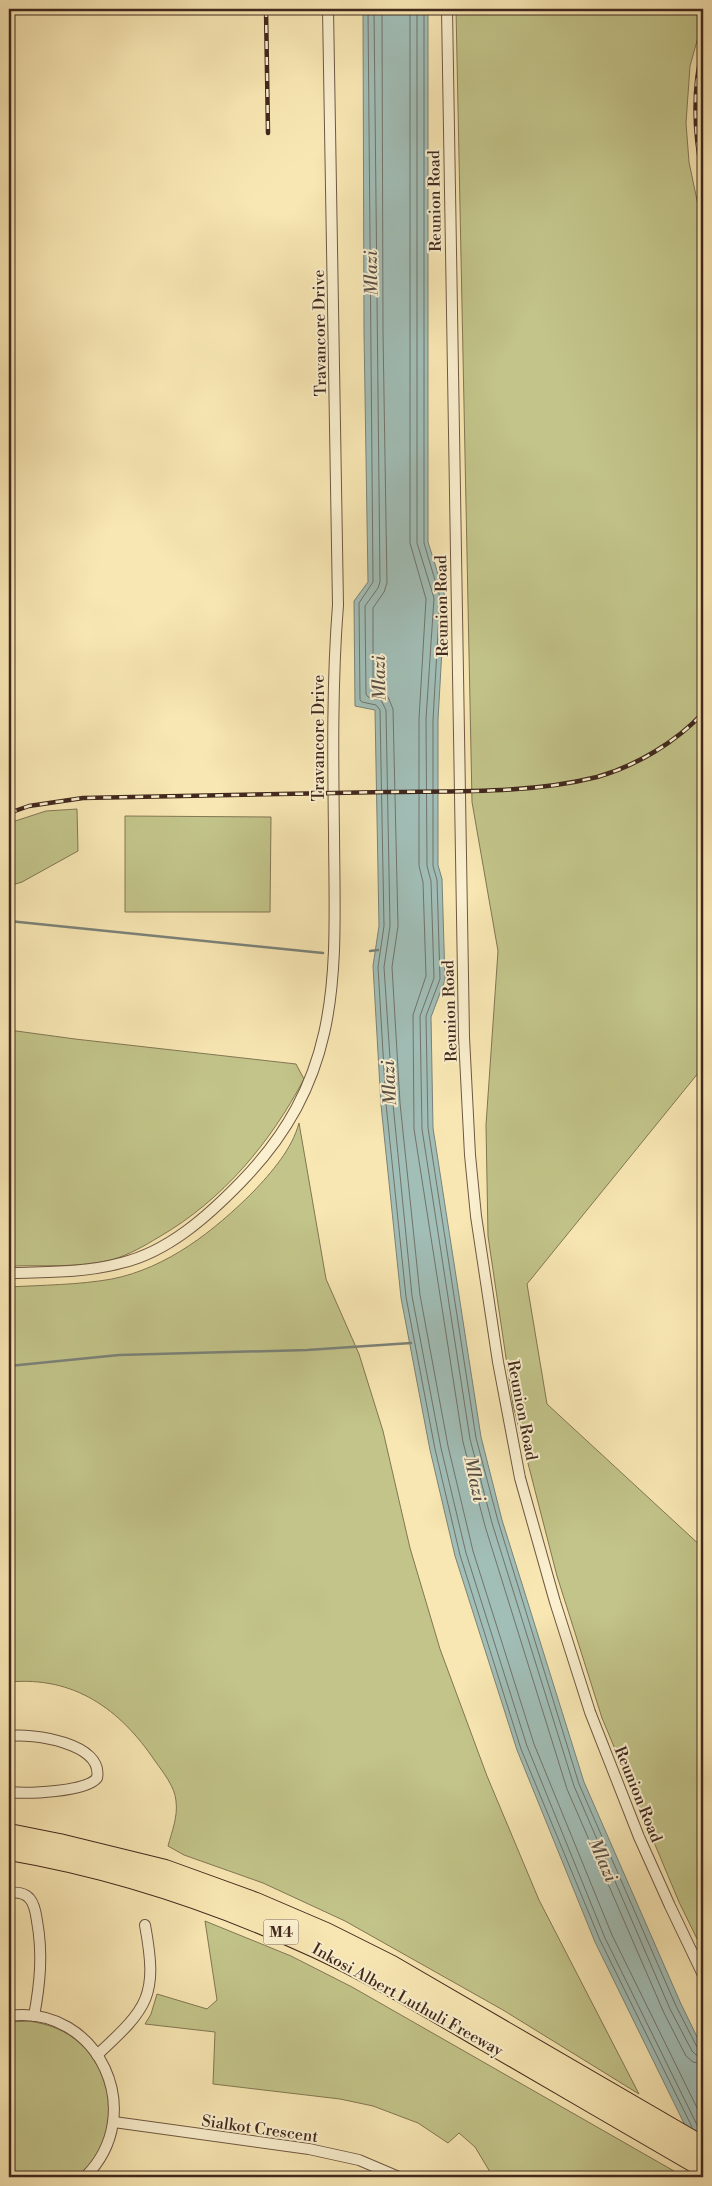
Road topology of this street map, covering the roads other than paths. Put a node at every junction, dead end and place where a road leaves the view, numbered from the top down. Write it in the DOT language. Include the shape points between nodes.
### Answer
graph roads {
  1 [pos="328,9"];
  2 [pos="447,9"];
  3 [pos="9,1273"];
  4 [pos="9,1736"];
  5 [pos="9,1792"];
  6 [pos="9,1820"];
  7 [pos="9,1834"];
  8 [pos="9,1850"];
  9 [pos="9,1862"];
  10 [pos="165,1870"];
  11 [pos="102,1871"];
  12 [pos="9,1893"];
  13 [pos="145,1925"];
  14 [pos="703,1974"];
  15 [pos="9,2016"];
  16 [pos="34,2016"];
  17 [pos="97,2055"];
  18 [pos="114,2122"];
  19 [pos="703,2147"];
  20 [pos="703,2167"];
  21 [pos="85,2177"];
  22 [pos="399,2177"];
  1 -- 3 [label="street, Travancore Drive" via="338,605 332,680 334,970 326,1030 312,1075 275,1144 237,1187 190,1228 149,1253 120,1264 82,1270"];
  2 -- 14 [label="street, Reunion Road" via="463,997 476,1216 520,1478 558,1612 614,1775"];
  4 -- 5 [label="street" via="38,1735 63,1742 90,1757 98,1772 97,1778 89,1785"];
  6 -- 10 [label="highway"];
  7 -- 10 [label="highway, Inkosi Albert Luthuli Freeway / M4"];
  8 -- 11 [label="highway, Inkosi Albert Luthuli Freeway / M4"];
  9 -- 11 [label="highway"];
  10 -- 19 [label="highway, Inkosi Albert Luthuli Freeway / M4" via="256,1903 390,1965"];
  11 -- 20 [label="highway, Inkosi Albert Luthuli Freeway / M4" via="218,1907 317,1948 391,1986"];
  12 -- 16 [label="street" via="30,1899 36,1916 41,1975"];
  13 -- 17 [label="street" via="151,1974 146,1999 134,2020"];
  15 -- 16 [label="street"];
  16 -- 17 [label="street" via="73,2031"];
  17 -- 18 [label="street" via="110,2080"];
  18 -- 21 [label="street" via="106,2149"];
  18 -- 22 [label="street, Sialkot Crescent" via="309,2149 360,2160"];
}
